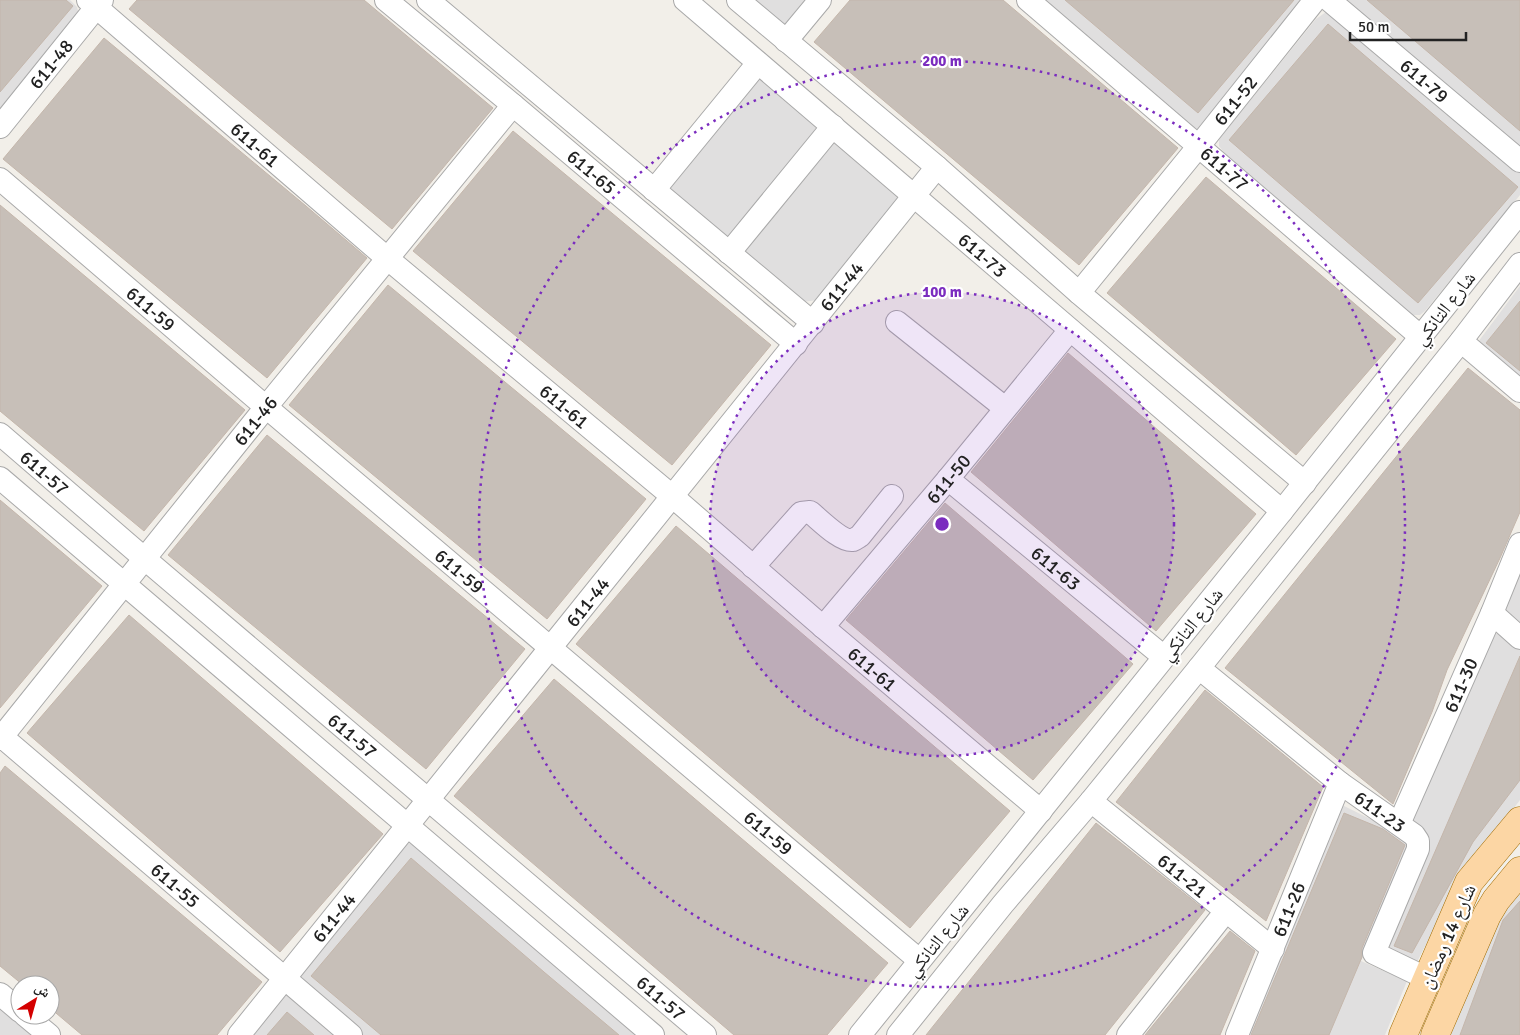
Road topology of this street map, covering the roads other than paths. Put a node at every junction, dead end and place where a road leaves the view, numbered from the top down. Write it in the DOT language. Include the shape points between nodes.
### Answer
graph roads {
  1 [pos="386,0"];
  2 [pos="428,0"];
  3 [pos="685,0"];
  4 [pos="738,0"];
  5 [pos="820,0"];
  6 [pos="1028,0"];
  7 [pos="1315,0"];
  8 [pos="1328,0"];
  9 [pos="95,2"];
  10 [pos="786,41"];
  11 [pos="758,62"];
  12 [pos="513,104"];
  13 [pos="833,126"];
  14 [pos="0,127"];
  15 [pos="1198,147"];
  16 [pos="1520,160"];
  17 [pos="937,167"];
  18 [pos="0,179"];
  19 [pos="654,190"];
  20 [pos="914,196"];
  21 [pos="1520,212"];
  22 [pos="729,253"];
  23 [pos="388,258"];
  24 [pos="1520,264"];
  25 [pos="1079,293"];
  26 [pos="897,322"];
  27 [pos="813,323"];
  28 [pos="1070,330"];
  29 [pos="1421,337"];
  30 [pos="1461,341"];
  31 [pos="796,344"];
  32 [pos="1520,392"];
  33 [pos="266,407"];
  34 [pos="1005,408"];
  35 [pos="0,434"];
  36 [pos="0,478"];
  37 [pos="948,479"];
  38 [pos="1305,483"];
  39 [pos="672,496"];
  40 [pos="892,496"];
  41 [pos="1282,511"];
  42 [pos="1520,544"];
  43 [pos="145,560"];
  44 [pos="753,567"];
  45 [pos="125,584"];
  46 [pos="1492,613"];
  47 [pos="824,627"];
  48 [pos="1520,638"];
  49 [pos="551,647"];
  50 [pos="1164,657"];
  51 [pos="1200,668"];
  52 [pos="1,737"];
  53 [pos="1340,783"];
  54 [pos="428,800"];
  55 [pos="1091,801"];
  56 [pos="1041,811"];
  57 [pos="1520,820"];
  58 [pos="1398,824"];
  59 [pos="408,826"];
  60 [pos="1520,870"];
  61 [pos="981,885"];
  62 [pos="1003,904"];
  63 [pos="1226,911"];
  64 [pos="1273,949"];
  65 [pos="919,960"];
  66 [pos="285,978"];
  67 [pos="1428,979"];
  68 [pos="0,994"];
  69 [pos="10,1002"];
  70 [pos="37,1025"];
  71 [pos="49,1035"];
  72 [pos="239,1035"];
  73 [pos="351,1035"];
  74 [pos="653,1035"];
  75 [pos="705,1035"];
  76 [pos="860,1035"];
  77 [pos="898,1035"];
  78 [pos="1128,1035"];
  79 [pos="1237,1035"];
  80 [pos="1403,1035"];
  81 [pos="1435,1035"];
  1 -- 12 [label="street, 611-65"];
  2 -- 19 [label="street, 611-65"];
  3 -- 11 [label="street, 611-73"];
  4 -- 10 [label="street, 611-73"];
  5 -- 10 [label="street"];
  6 -- 15 [label="street, 611-77"];
  7 -- 15 [label="street, 611-52"];
  8 -- 16 [label="street, 611-79"];
  9 -- 14 [label="street, 611-48"];
  9 -- 23 [label="street, 611-61"];
  10 -- 17 [label="street, 611-73"];
  11 -- 13 [label="street, 611-73"];
  11 -- 19 [label="street"];
  12 -- 23 [label="street, 611-46"];
  12 -- 31 [label="street, 611-65"];
  13 -- 20 [label="street, 611-73"];
  13 -- 22 [label="street"];
  15 -- 25 [label="street, 611-52"];
  15 -- 29 [label="street, 611-77"];
  17 -- 20 [label="street, 611-44"];
  17 -- 25 [label="street, 611-73"];
  18 -- 33 [label="street, 611-59"];
  19 -- 22 [label="street, 611-65"];
  20 -- 27 [label="street, 611-44"];
  20 -- 28 [label="street, 611-73"];
  21 -- 29 [label="street, شارع التانكي"];
  22 -- 27 [label="street, 611-65"];
  23 -- 33 [label="street, 611-46"];
  23 -- 39 [label="street, 611-61"];
  24 -- 30 [label="street, شارع التانكي"];
  25 -- 38 [label="street, 611-73"];
  26 -- 34 [label="street"];
  27 -- 31 [label="street, 611-44"];
  28 -- 34 [label="street, 611-50"];
  28 -- 41 [label="street, 611-73"];
  29 -- 38 [label="street, شارع التانكي"];
  30 -- 32 [label="street"];
  30 -- 51 [label="street, شارع التانكي"];
  31 -- 39 [label="street, 611-44"];
  33 -- 43 [label="street, 611-46"];
  33 -- 49 [label="street, 611-59"];
  34 -- 37 [label="street, 611-50"];
  35 -- 43 [label="street, 611-57"];
  36 -- 45 [label="street, 611-57"];
  37 -- 47 [label="street, 611-50"];
  37 -- 50 [label="street, 611-63"];
  38 -- 41 [label="street, شارع التانكي"];
  39 -- 44 [label="street, 611-61"];
  39 -- 49 [label="street, 611-44"];
  40 -- 44 [label="street" via="860,536 853,540 836,533 810,512 801,513"];
  41 -- 50 [label="street, شارع التانكي"];
  42 -- 46 [label="street, 611-30"];
  43 -- 45 [label="street, 611-46"];
  43 -- 54 [label="street, 611-57"];
  44 -- 47 [label="street, 611-61"];
  45 -- 52 [label="street, 611-46"];
  45 -- 59 [label="street, 611-57"];
  46 -- 48 [label="street"];
  46 -- 58 [label="street, 611-30"];
  47 -- 56 [label="street, 611-61"];
  49 -- 54 [label="street, 611-44"];
  49 -- 65 [label="street, 611-59"];
  50 -- 56 [label="street, شارع التانكي"];
  51 -- 53 [label="street, 611-23"];
  51 -- 55 [label="street, شارع التانكي"];
  52 -- 66 [label="street, 611-55"];
  53 -- 58 [label="street, 611-23"];
  53 -- 64 [label="street, 611-26"];
  54 -- 59 [label="street, 611-44"];
  54 -- 75 [label="street, 611-57"];
  55 -- 62 [label="street, شارع التانكي"];
  55 -- 63 [label="street, 611-21"];
  56 -- 61 [label="street, شارع التانكي"];
  57 -- 67 [label="main road, شارع 14 رمضان" via="1469,882"];
  58 -- 67 [label="street, 611-23" via="1414,836 1418,849 1374,953"];
  59 -- 66 [label="street, 611-44"];
  59 -- 74 [label="street, 611-57"];
  60 -- 81 [label="main road, شارع 14 رمضان" via="1487,915"];
  61 -- 62 [label="street"];
  61 -- 65 [label="street, شارع التانكي"];
  62 -- 77 [label="street, شارع التانكي"];
  63 -- 64 [label="street, 611-21"];
  63 -- 78 [label="street"];
  64 -- 79 [label="street, 611-26"];
  65 -- 76 [label="street, شارع التانكي"];
  66 -- 72 [label="street, 611-44"];
  66 -- 73 [label="street, 611-55"];
  67 -- 80 [label="main road, شارع 14 رمضان"];
  68 -- 69 [label="street"];
  70 -- 71 [label="street"];
}
